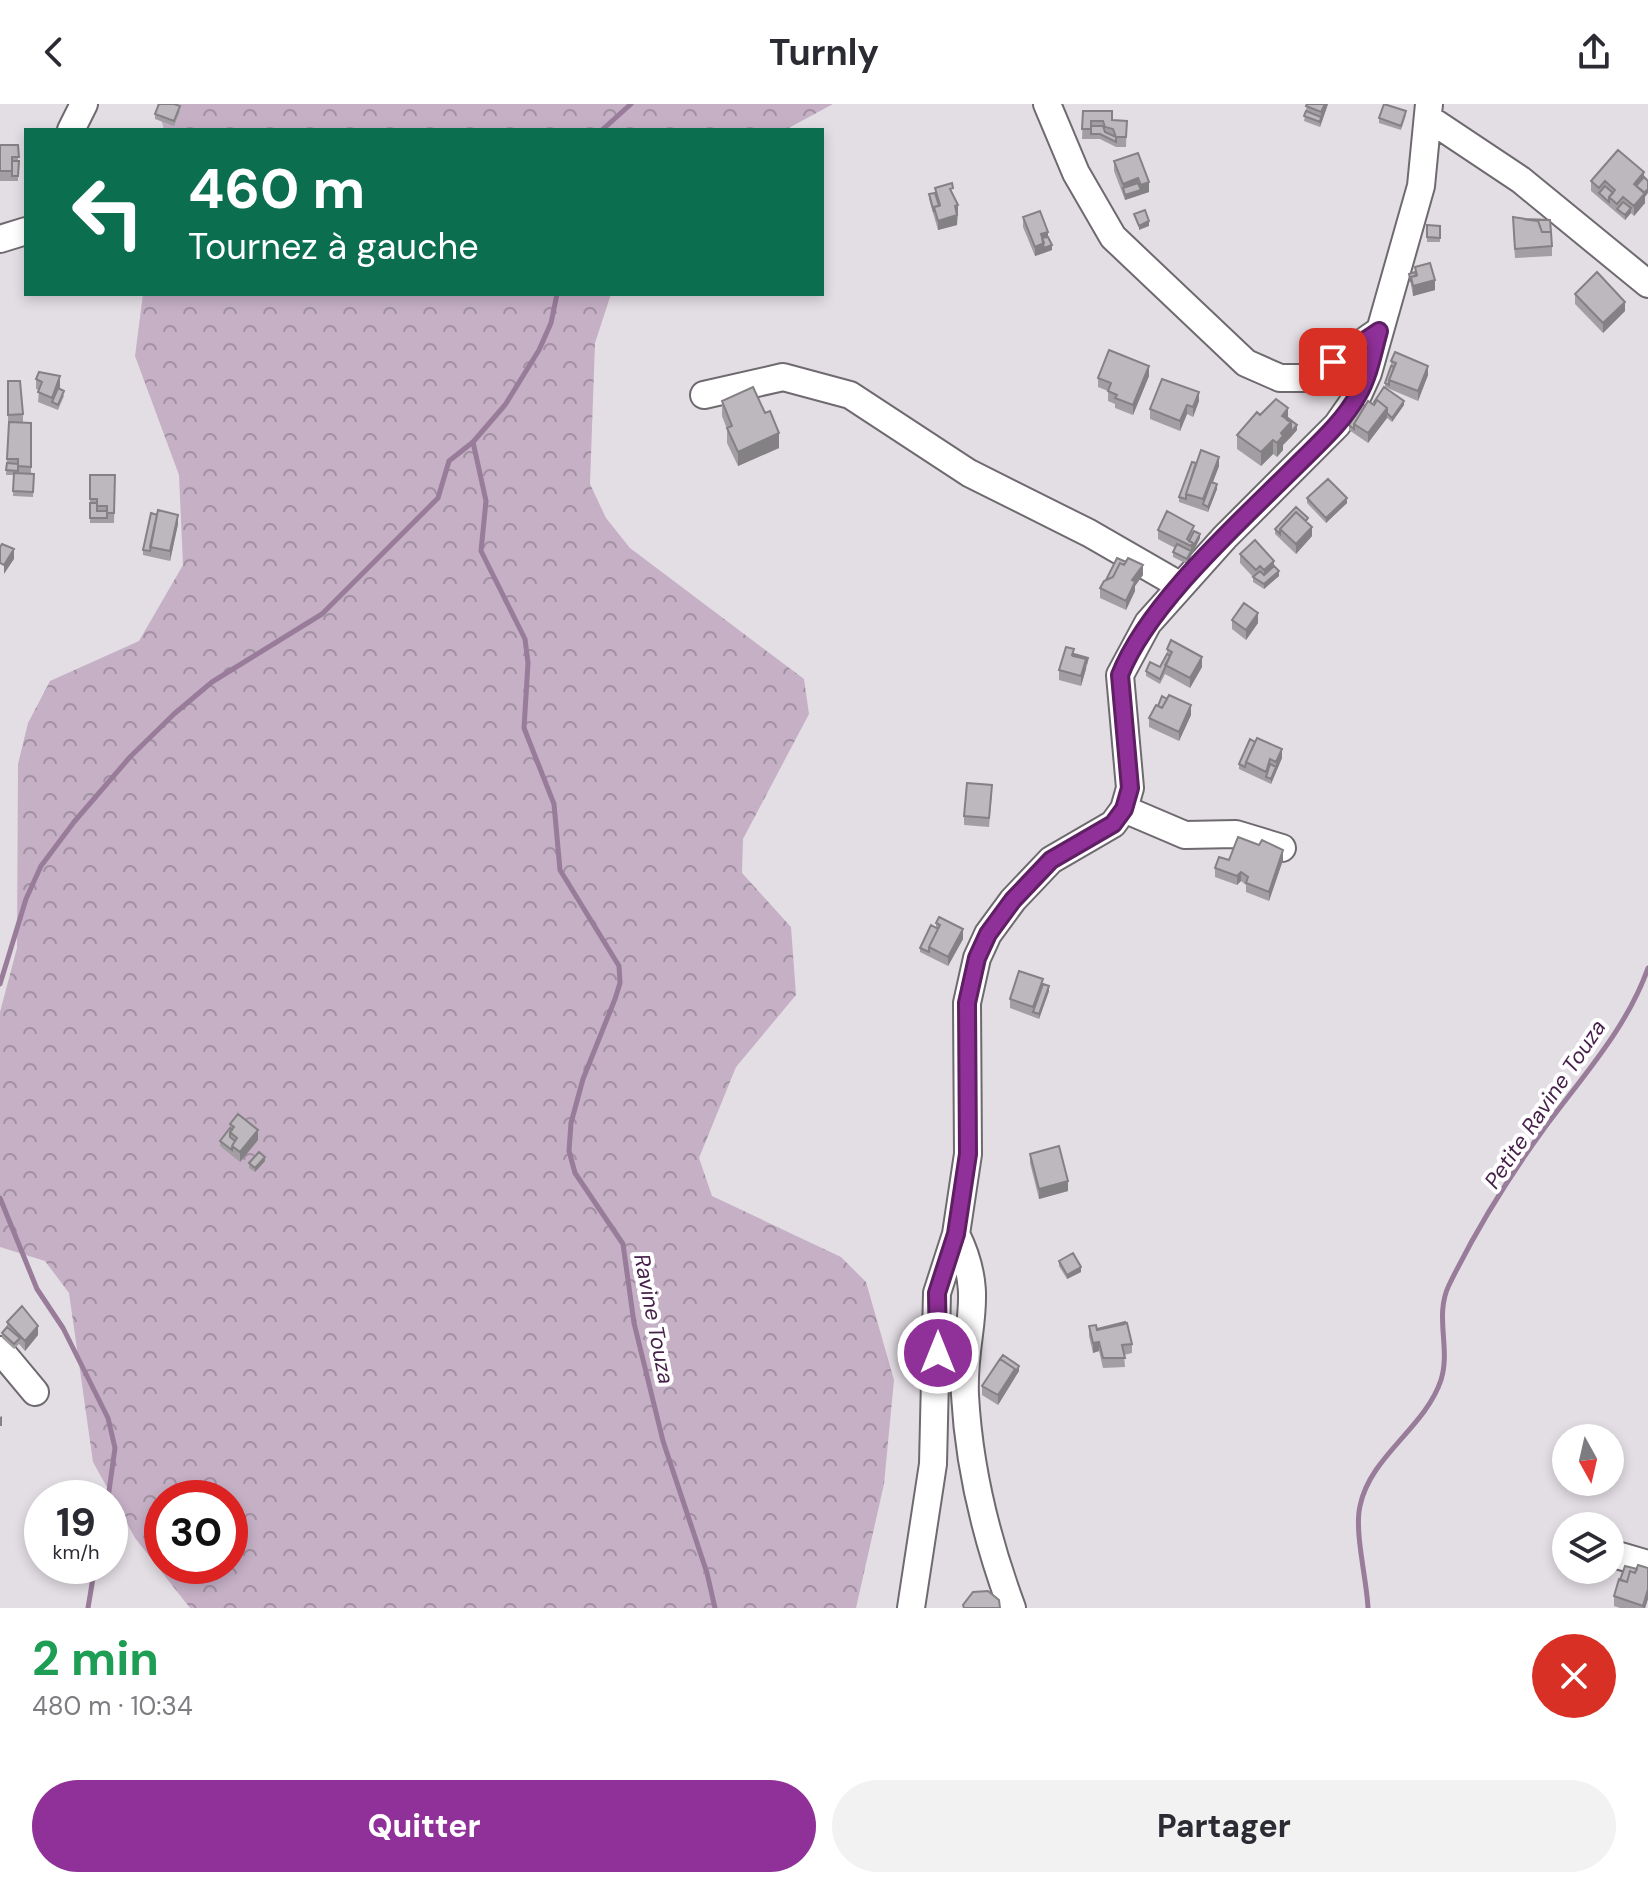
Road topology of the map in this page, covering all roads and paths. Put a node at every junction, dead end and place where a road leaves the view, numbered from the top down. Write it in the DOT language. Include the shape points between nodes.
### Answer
graph roads {
  1 [pos="84,104"];
  2 [pos="1047,104"];
  3 [pos="1429,111"];
  4 [pos="72,128"];
  5 [pos="24,232"];
  6 [pos="0,239"];
  7 [pos="1648,284"];
  8 [pos="1379,331"];
  9 [pos="704,395"];
  10 [pos="1181,586"];
  11 [pos="1124,809"];
  12 [pos="1282,848"];
  13 [pos="956,1234"];
  14 [pos="0,1350"];
  15 [pos="35,1392"];
  16 [pos="1624,1557"];
  17 [pos="1648,1564"];
  18 [pos="911,1608"];
  19 [pos="1012,1608"];
  1 -- 4 [label="street"];
  2 -- 8 [label="street" via="1076,173 1113,237 1246,363 1280,378 1311,378"];
  3 -- 7 [label="street"];
  3 -- 8 [label="street" via="1421,186"];
  5 -- 6 [label="street"];
  8 -- 10 [label="street" via="1358,395 1337,425"];
  9 -- 10 [label="street" via="783,377 850,395 969,473"];
  10 -- 11 [label="street" via="1148,623 1120,675 1130,788"];
  11 -- 12 [label="street" via="1185,835 1236,834"];
  11 -- 13 [label="street" via="1113,824 1051,860 1013,900 977,958 967,1003 968,1154"];
  13 -- 18 [label="street" via="937,1293 933,1464"];
  13 -- 19 [label="street" via="975,1287 965,1392 973,1474"];
  14 -- 15 [label="street"];
  16 -- 17 [label="street"];
}
